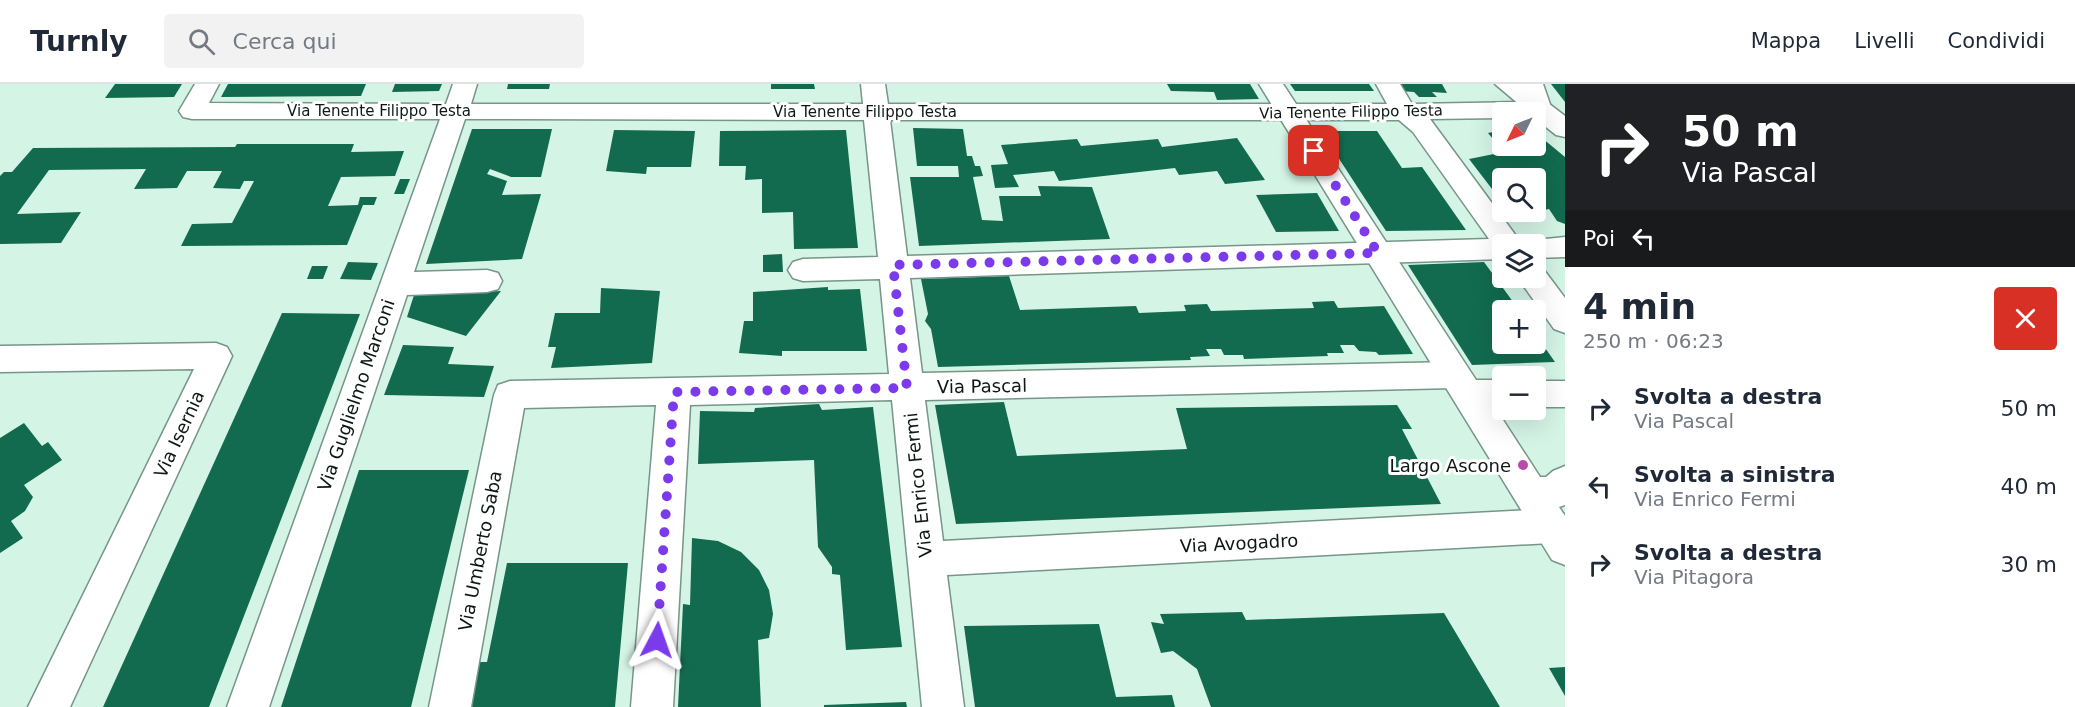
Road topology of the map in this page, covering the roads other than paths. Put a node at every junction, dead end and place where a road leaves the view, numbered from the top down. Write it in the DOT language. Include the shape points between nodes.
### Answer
graph roads {
  1 [pos="207,84"];
  2 [pos="1271,84"];
  3 [pos="1388,84"];
  4 [pos="1462,84"];
  5 [pos="1507,84"];
  6 [pos="1531,84"];
  7 [pos="460,98"];
  8 [pos="874,98"];
  9 [pos="1529,102"];
  10 [pos="1537,102"];
  11 [pos="1480,110"];
  12 [pos="1492,110"];
  13 [pos="1404,111"];
  14 [pos="1289,113"];
  15 [pos="1546,115"];
  16 [pos="1565,129"];
  17 [pos="1493,234"];
  18 [pos="1492,244"];
  19 [pos="1565,247"];
  20 [pos="1546,248"];
  21 [pos="1378,253"];
  22 [pos="893,265"];
  23 [pos="803,270"];
  24 [pos="487,281"];
  25 [pos="395,284"];
  26 [pos="1540,288"];
  27 [pos="1565,321"];
  28 [pos="0,359"];
  29 [pos="1461,384"];
  30 [pos="907,388"];
  31 [pos="1492,391"];
  32 [pos="674,392"];
  33 [pos="1546,394"];
  34 [pos="1565,394"];
  35 [pos="510,395"];
  36 [pos="1565,482"];
  37 [pos="1531,493"];
  38 [pos="1558,537"];
  39 [pos="926,560"];
  40 [pos="49,707"];
  41 [pos="248,707"];
  42 [pos="450,707"];
  43 [pos="652,707"];
  44 [pos="943,707"];
  1 -- 7 [label="street, Via Tenente Filippo Testa" via="192,111"];
  2 -- 14 [label="street"];
  3 -- 13 [label="street"];
  4 -- 11 [label="street"];
  5 -- 9 [label="street"];
  6 -- 10 [label="street"];
  7 -- 8 [label="street, Via Tenente Filippo Testa"];
  7 -- 25 [label="street, Via Guglielmo Marconi"];
  8 -- 14 [label="street, Via Tenente Filippo Testa"];
  8 -- 22 [label="street, Via Enrico Fermi"];
  11 -- 12 [label="street, Via Tenente Filippo Testa"];
  11 -- 13 [label="street, Via Tenente Filippo Testa"];
  13 -- 14 [label="street, Via Tenente Filippo Testa"];
  13 -- 17 [label="street" via="1422,126"];
  14 -- 21 [label="street"];
  15 -- 16 [label="street"];
  18 -- 21 [label="street"];
  19 -- 20 [label="street"];
  21 -- 22 [label="street"];
  21 -- 29 [label="street"];
  22 -- 23 [label="street"];
  22 -- 30 [label="street, Via Enrico Fermi"];
  24 -- 25 [label="street"];
  25 -- 41 [label="street, Via Guglielmo Marconi"];
  26 -- 27 [label="street"];
  28 -- 40 [label="street, Via Isernia" via="216,356"];
  29 -- 30 [label="street, Via Pascal"];
  29 -- 31 [label="street, Via Pascal"];
  29 -- 37 [label="street"];
  30 -- 32 [label="street, Via Pascal"];
  30 -- 39 [label="street, Via Enrico Fermi"];
  32 -- 35 [label="street, Via Pascal"];
  32 -- 43 [label="street"];
  33 -- 34 [label="street"];
  35 -- 42 [label="street, Via Umberto Saba"];
  36 -- 37 [label="street" via="1554,493"];
  37 -- 38 [label="street"];
  38 -- 39 [label="street, Via Avogadro"];
  39 -- 44 [label="street, Via Enrico Fermi"];
}
